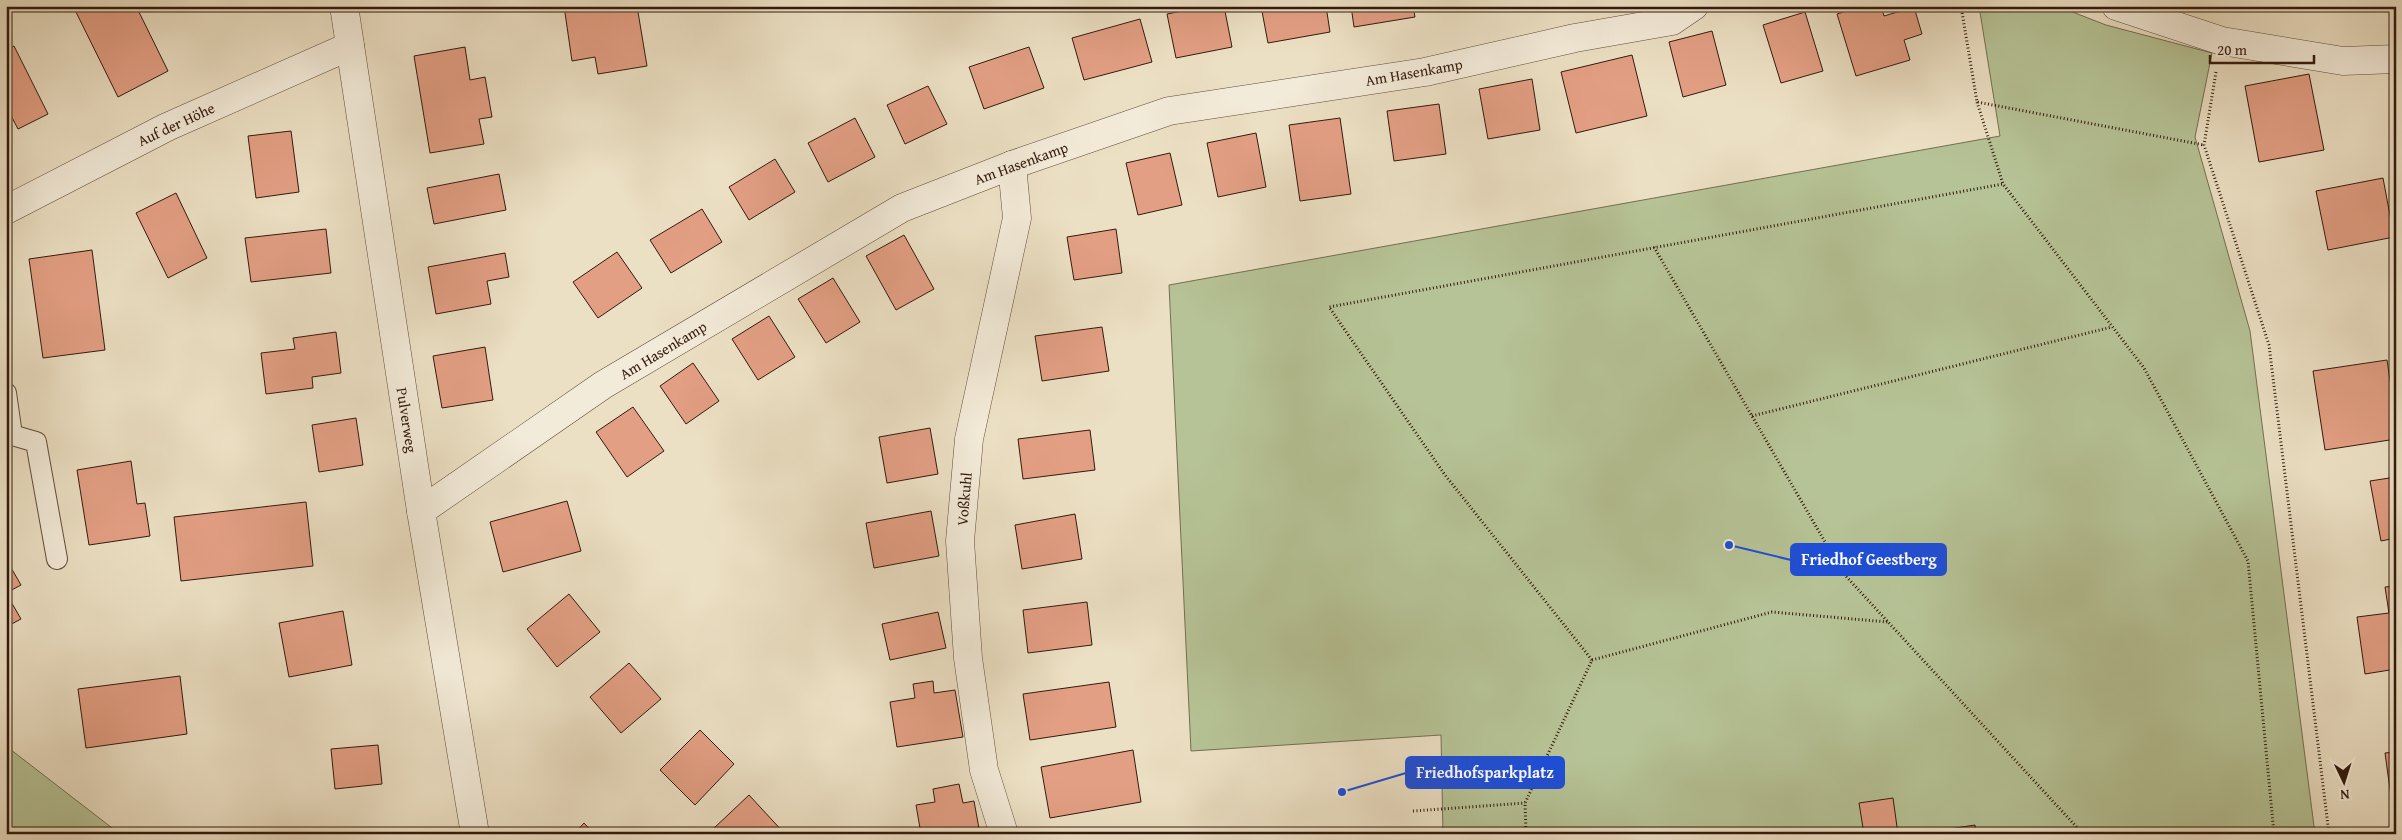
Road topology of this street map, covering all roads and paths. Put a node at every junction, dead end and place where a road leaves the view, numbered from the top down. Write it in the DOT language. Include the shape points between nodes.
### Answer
graph roads {
  1 [pos="344,6"];
  2 [pos="1694,6"];
  3 [pos="1960,6"];
  4 [pos="2116,6"];
  5 [pos="2222,41"];
  6 [pos="350,46"];
  7 [pos="2396,59"];
  8 [pos="1977,102"];
  9 [pos="2204,145"];
  10 [pos="1012,165"];
  11 [pos="2003,184"];
  12 [pos="6,210"];
  13 [pos="1654,247"];
  14 [pos="2112,327"];
  15 [pos="6,394"];
  16 [pos="1752,416"];
  17 [pos="421,511"];
  18 [pos="57,559"];
  19 [pos="1889,622"];
  20 [pos="1592,660"];
  21 [pos="1525,803"];
  22 [pos="1413,811"];
  23 [pos="475,834"];
  24 [pos="1004,834"];
  25 [pos="1526,834"];
  26 [pos="2083,834"];
  27 [pos="2274,834"];
  28 [pos="2329,834"];
  1 -- 6 [label="street, Pulverweg"];
  2 -- 10 [label="street, Am Hasenkamp" via="1672,21 1575,38 1425,72 1169,111"];
  3 -- 8 [label="path"];
  4 -- 5 [label="street"];
  5 -- 7 [label="street" via="2343,61"];
  5 -- 9 [label="path"];
  6 -- 12 [label="street, Auf der Höhe" via="167,127"];
  6 -- 17 [label="street, Pulverweg"];
  8 -- 9 [label="path"];
  8 -- 11 [label="path"];
  9 -- 28 [label="path" via="2269,345"];
  10 -- 17 [label="street, Am Hasenkamp" via="902,208 603,385"];
  10 -- 24 [label="street, Voßkuhl" via="1016,218 969,439 960,541 968,658 984,770"];
  11 -- 13 [label="path"];
  11 -- 14 [label="path"];
  13 -- 16 [label="path"];
  13 -- 20 [label="path" via="1329,307 1445,475"];
  14 -- 16 [label="path"];
  14 -- 27 [label="path" via="2144,368 2248,561"];
  15 -- 18 [label="lane" via="12,435 36,442"];
  16 -- 19 [label="path" via="1844,573"];
  17 -- 23 [label="street, Pulverweg"];
  19 -- 20 [label="path" via="1772,612"];
  19 -- 26 [label="path"];
  20 -- 21 [label="path"];
  21 -- 22 [label="path"];
  21 -- 25 [label="path"];
}
